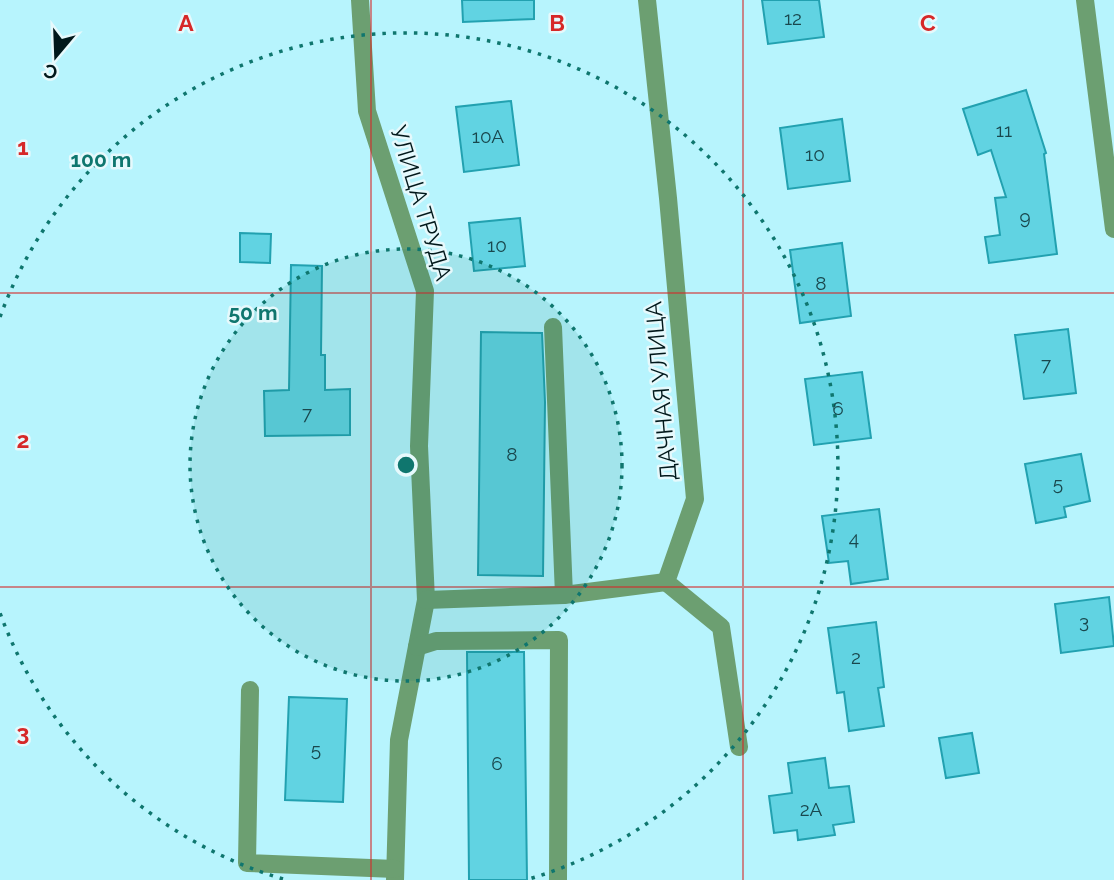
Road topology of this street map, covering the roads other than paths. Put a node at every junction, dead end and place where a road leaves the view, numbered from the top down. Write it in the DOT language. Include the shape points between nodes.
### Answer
graph roads {
  1 [pos="360,0"];
  2 [pos="647,0"];
  3 [pos="1085,0"];
  4 [pos="1114,229"];
  5 [pos="553,327"];
  6 [pos="666,582"];
  7 [pos="564,595"];
  8 [pos="426,600"];
  9 [pos="417,647"];
  10 [pos="250,690"];
  11 [pos="739,747"];
  12 [pos="395,874"];
  13 [pos="558,880"];
  1 -- 8 [label="street, УЛИЦА ТРУДА" via="367,111 425,291 419,446"];
  2 -- 6 [label="street, ДАЧНАЯ УЛИЦА" via="695,499"];
  3 -- 4 [label="street"];
  5 -- 7 [label="street"];
  6 -- 7 [label="street"];
  6 -- 11 [label="street" via="721,627"];
  7 -- 8 [label="street"];
  8 -- 9 [label="street, УЛИЦА ТРУДА"];
  9 -- 12 [label="street, УЛИЦА ТРУДА" via="400,740"];
  9 -- 13 [label="street" via="436,641 559,640"];
  10 -- 12 [label="street" via="247,863"];
}
